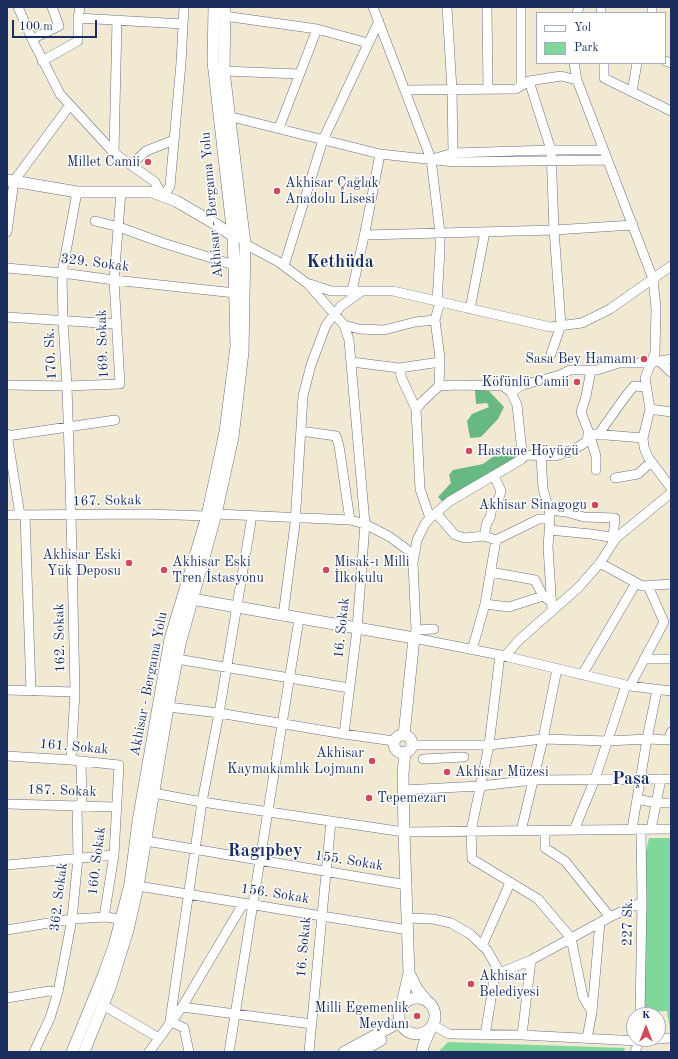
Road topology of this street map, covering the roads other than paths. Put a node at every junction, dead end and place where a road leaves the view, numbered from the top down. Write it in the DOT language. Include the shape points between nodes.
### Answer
graph roads {
  1 [pos="18,7"];
  2 [pos="52,7"];
  3 [pos="80,7"];
  4 [pos="184,7"];
  5 [pos="214,7"];
  6 [pos="373,7"];
  7 [pos="447,7"];
  8 [pos="487,7"];
  9 [pos="521,7"];
  10 [pos="225,12"];
  11 [pos="78,18"];
  12 [pos="116,20"];
  13 [pos="379,21"];
  14 [pos="183,24"];
  15 [pos="317,29"];
  16 [pos="32,39"];
  17 [pos="368,43"];
  18 [pos="42,61"];
  19 [pos="574,64"];
  20 [pos="604,64"];
  21 [pos="637,64"];
  22 [pos="224,71"];
  23 [pos="299,74"];
  24 [pos="577,80"];
  25 [pos="525,83"];
  26 [pos="488,89"];
  27 [pos="405,90"];
  28 [pos="452,90"];
  29 [pos="632,92"];
  30 [pos="70,105"];
  31 [pos="671,111"];
  32 [pos="228,116"];
  33 [pos="279,128"];
  34 [pos="174,140"];
  35 [pos="323,140"];
  36 [pos="552,150"];
  37 [pos="603,150"];
  38 [pos="114,153"];
  39 [pos="454,153"];
  40 [pos="380,154"];
  41 [pos="431,159"];
  42 [pos="607,160"];
  43 [pos="552,161"];
  44 [pos="131,165"];
  45 [pos="10,180"];
  46 [pos="77,192"];
  47 [pos="122,192"];
  48 [pos="163,197"];
  49 [pos="95,221"];
  50 [pos="633,225"];
  51 [pos="119,227"];
  52 [pos="554,230"];
  53 [pos="7,232"];
  54 [pos="485,232"];
  55 [pos="440,233"];
  56 [pos="365,235"];
  57 [pos="233,236"];
  58 [pos="245,244"];
  59 [pos="234,265"];
  60 [pos="284,266"];
  61 [pos="7,268"];
  62 [pos="670,269"];
  63 [pos="62,272"];
  64 [pos="653,279"];
  65 [pos="114,280"];
  66 [pos="308,284"];
  67 [pos="352,291"];
  68 [pos="362,291"];
  69 [pos="235,293"];
  70 [pos="438,302"];
  71 [pos="470,309"];
  72 [pos="334,314"];
  73 [pos="7,317"];
  74 [pos="435,320"];
  75 [pos="63,321"];
  76 [pos="116,324"];
  77 [pos="344,325"];
  78 [pos="562,326"];
  79 [pos="551,354"];
  80 [pos="671,359"];
  81 [pos="352,362"];
  82 [pos="440,362"];
  83 [pos="654,362"];
  84 [pos="399,368"];
  85 [pos="591,370"];
  86 [pos="671,372"];
  87 [pos="7,385"];
  88 [pos="67,386"];
  89 [pos="439,386"];
  90 [pos="646,387"];
  91 [pos="511,392"];
  92 [pos="650,409"];
  93 [pos="416,410"];
  94 [pos="671,412"];
  95 [pos="115,420"];
  96 [pos="68,427"];
  97 [pos="301,430"];
  98 [pos="593,434"];
  99 [pos="7,435"];
  100 [pos="643,438"];
  101 [pos="522,455"];
  102 [pos="541,456"];
  103 [pos="651,462"];
  104 [pos="596,470"];
  105 [pos="494,476"];
  106 [pos="615,478"];
  107 [pos="671,488"];
  108 [pos="671,493"];
  109 [pos="550,514"];
  110 [pos="7,515"];
  111 [pos="23,515"];
  112 [pos="71,515"];
  113 [pos="433,515"];
  114 [pos="213,516"];
  115 [pos="350,520"];
  116 [pos="295,521"];
  117 [pos="250,522"];
  118 [pos="365,524"];
  119 [pos="549,530"];
  120 [pos="484,536"];
  121 [pos="615,538"];
  122 [pos="496,540"];
  123 [pos="413,563"];
  124 [pos="600,563"];
  125 [pos="490,572"];
  126 [pos="636,583"];
  127 [pos="671,584"];
  128 [pos="648,586"];
  129 [pos="543,596"];
  130 [pos="188,599"];
  131 [pos="485,604"];
  132 [pos="552,606"];
  133 [pos="237,608"];
  134 [pos="283,616"];
  135 [pos="299,619"];
  136 [pos="357,629"];
  137 [pos="434,629"];
  138 [pos="415,634"];
  139 [pos="472,650"];
  140 [pos="503,656"];
  141 [pos="644,658"];
  142 [pos="177,659"];
  143 [pos="671,660"];
  144 [pos="226,667"];
  145 [pos="557,669"];
  146 [pos="582,675"];
  147 [pos="290,678"];
  148 [pos="628,685"];
  149 [pos="349,688"];
  150 [pos="7,690"];
  151 [pos="658,690"];
  152 [pos="31,691"];
  153 [pos="671,691"];
  154 [pos="75,692"];
  155 [pos="168,707"];
  156 [pos="218,713"];
  157 [pos="282,723"];
  158 [pos="344,734"];
  159 [pos="404,735"];
  160 [pos="670,736"];
  161 [pos="543,739"];
  162 [pos="647,739"];
  163 [pos="394,741"];
  164 [pos="608,741"];
  165 [pos="489,745"];
  166 [pos="408,749"];
  167 [pos="7,756"];
  168 [pos="464,757"];
  169 [pos="423,759"];
  170 [pos="71,760"];
  171 [pos="81,761"];
  172 [pos="595,779"];
  173 [pos="640,779"];
  174 [pos="661,779"];
  175 [pos="533,780"];
  176 [pos="671,780"];
  177 [pos="480,786"];
  178 [pos="403,790"];
  179 [pos="148,792"];
  180 [pos="637,799"];
  181 [pos="202,802"];
  182 [pos="656,803"];
  183 [pos="671,803"];
  184 [pos="7,804"];
  185 [pos="79,805"];
  186 [pos="116,808"];
  187 [pos="268,812"];
  188 [pos="331,821"];
  189 [pos="636,829"];
  190 [pos="651,829"];
  191 [pos="671,829"];
  192 [pos="545,830"];
  193 [pos="574,830"];
  194 [pos="471,831"];
  195 [pos="521,831"];
  196 [pos="404,832"];
  197 [pos="146,841"];
  198 [pos="196,849"];
  199 [pos="114,855"];
  200 [pos="78,858"];
  201 [pos="260,861"];
  202 [pos="7,865"];
  203 [pos="326,872"];
  204 [pos="510,883"];
  205 [pos="407,885"];
  206 [pos="138,886"];
  207 [pos="190,894"];
  208 [pos="642,902"];
  209 [pos="243,904"];
  210 [pos="254,905"];
  211 [pos="321,916"];
  212 [pos="104,917"];
  213 [pos="610,917"];
  214 [pos="408,918"];
  215 [pos="72,919"];
  216 [pos="120,919"];
  217 [pos="600,922"];
  218 [pos="7,929"];
  219 [pos="408,930"];
  220 [pos="571,938"];
  221 [pos="482,946"];
  222 [pos="531,960"];
  223 [pos="409,973"];
  224 [pos="500,973"];
  225 [pos="58,992"];
  226 [pos="7,998"];
  227 [pos="426,1000"];
  228 [pos="103,1005"];
  229 [pos="182,1006"];
  230 [pos="640,1007"];
  231 [pos="401,1008"];
  232 [pos="592,1012"];
  233 [pos="235,1014"];
  234 [pos="170,1021"];
  235 [pos="312,1024"];
  236 [pos="432,1027"];
  237 [pos="405,1028"];
  238 [pos="485,1035"];
  239 [pos="522,1035"];
  240 [pos="160,1038"];
  241 [pos="587,1038"];
  242 [pos="626,1039"];
  243 [pos="34,1052"];
  244 [pos="72,1052"];
  245 [pos="84,1052"];
  246 [pos="149,1052"];
  247 [pos="189,1052"];
  248 [pos="229,1052"];
  249 [pos="309,1052"];
  250 [pos="344,1052"];
  251 [pos="360,1052"];
  252 [pos="418,1052"];
  253 [pos="422,1052"];
  1 -- 16 [label="street"];
  2 -- 16 [label="street" via="58,26"];
  3 -- 11 [label="street"];
  4 -- 14 [label="street"];
  5 -- 57 [label="main road, Akhisar - Bergama Yolu" via="213,62"];
  6 -- 13 [label="street"];
  7 -- 28 [label="street"];
  8 -- 26 [label="street"];
  9 -- 25 [label="street"];
  10 -- 15 [label="street"];
  10 -- 22 [label="main road, Akhisar - Bergama Yolu"];
  11 -- 12 [label="street"];
  11 -- 18 [label="street" via="78,41"];
  12 -- 14 [label="street"];
  12 -- 38 [label="street"];
  13 -- 17 [label="street"];
  13 -- 27 [label="street"];
  14 -- 34 [label="street"];
  15 -- 17 [label="street"];
  15 -- 23 [label="street"];
  16 -- 18 [label="street"];
  17 -- 35 [label="street"];
  18 -- 30 [label="street" via="60,94"];
  19 -- 24 [label="street"];
  20 -- 29 [label="street" via="604,78"];
  21 -- 29 [label="street"];
  22 -- 23 [label="street"];
  22 -- 32 [label="main road, Akhisar - Bergama Yolu"];
  23 -- 33 [label="street"];
  24 -- 25 [label="street" via="561,76"];
  24 -- 37 [label="street"];
  25 -- 26 [label="street" via="516,89"];
  25 -- 36 [label="street"];
  26 -- 28 [label="street"];
  27 -- 28 [label="street"];
  27 -- 41 [label="street"];
  28 -- 39 [label="street"];
  29 -- 31 [label="street"];
  30 -- 38 [label="street"];
  30 -- 45 [label="street"];
  32 -- 33 [label="street"];
  32 -- 58 [label="main road, Akhisar - Bergama Yolu"];
  33 -- 35 [label="street"];
  34 -- 44 [label="street" via="146,151"];
  34 -- 48 [label="street" via="170,186"];
  35 -- 40 [label="street"];
  35 -- 60 [label="street"];
  36 -- 37 [label="street"];
  36 -- 39 [label="street"];
  36 -- 43 [label="street"];
  37 -- 42 [label="street"];
  38 -- 44 [label="street"];
  39 -- 41 [label="street"];
  40 -- 41 [label="street"];
  40 -- 56 [label="street"];
  41 -- 43 [label="street" via="454,162"];
  41 -- 55 [label="street"];
  42 -- 43 [label="street"];
  42 -- 50 [label="street"];
  43 -- 52 [label="street"];
  44 -- 48 [label="street" via="155,182"];
  45 -- 46 [label="main road"];
  45 -- 53 [label="street"];
  46 -- 47 [label="main road"];
  46 -- 63 [label="street, 170. Sk."];
  47 -- 48 [label="main road" via="152,192"];
  47 -- 51 [label="street, 169. Sokak"];
  48 -- 57 [label="main road" via="176,201"];
  49 -- 51 [label="street"];
  50 -- 52 [label="street"];
  50 -- 64 [label="street"];
  51 -- 59 [label="street"];
  51 -- 65 [label="street, 169. Sokak"];
  52 -- 54 [label="street"];
  52 -- 78 [label="street"];
  54 -- 55 [label="street"];
  54 -- 71 [label="street"];
  55 -- 56 [label="street"];
  55 -- 70 [label="street"];
  56 -- 67 [label="street"];
  57 -- 58 [label="main road"];
  57 -- 59 [label="main road, Akhisar - Bergama Yolu"];
  58 -- 60 [label="street"];
  58 -- 114 [label="main road, Akhisar - Bergama Yolu" via="243,352 233,437"];
  59 -- 69 [label="main road, Akhisar - Bergama Yolu"];
  60 -- 66 [label="street"];
  61 -- 63 [label="street, 329. Sokak"];
  62 -- 64 [label="street"];
  63 -- 65 [label="street, 329. Sokak"];
  63 -- 75 [label="street, 170. Sk."];
  64 -- 78 [label="street" via="610,309 582,323"];
  64 -- 83 [label="street" via="656,308"];
  65 -- 69 [label="street, 329. Sokak"];
  65 -- 76 [label="street, 169. Sokak"];
  66 -- 67 [label="street" via="331,291"];
  66 -- 72 [label="street"];
  67 -- 68 [label="street"];
  68 -- 70 [label="street" via="394,291"];
  68 -- 72 [label="street" via="340,306"];
  69 -- 114 [label="main road, Akhisar - Bergama Yolu" via="236,346"];
  70 -- 71 [label="street"];
  70 -- 74 [label="street"];
  71 -- 78 [label="street" via="550,327"];
  72 -- 77 [label="street"];
  72 -- 97 [label="street" via="326,325 311,365 303,396"];
  73 -- 75 [label="street"];
  74 -- 77 [label="street" via="384,330 359,329"];
  74 -- 82 [label="street"];
  75 -- 76 [label="street"];
  75 -- 88 [label="street, 170. Sk."];
  76 -- 88 [label="street, 169. Sokak" via="120,384"];
  77 -- 81 [label="street, 16. Sokak"];
  78 -- 79 [label="street"];
  80 -- 83 [label="street"];
  81 -- 84 [label="street"];
  81 -- 118 [label="street, 16. Sokak"];
  82 -- 84 [label="street"];
  82 -- 89 [label="street"];
  83 -- 85 [label="street" via="619,363"];
  83 -- 86 [label="street"];
  83 -- 90 [label="street" via="645,378"];
  84 -- 93 [label="street"];
  85 -- 91 [label="street" via="570,370 523,385"];
  85 -- 98 [label="street" via="581,412"];
  87 -- 88 [label="street, 169. Sokak"];
  88 -- 96 [label="street, 170. Sk."];
  89 -- 91 [label="street" via="503,386"];
  89 -- 93 [label="street"];
  90 -- 92 [label="street"];
  90 -- 98 [label="street" via="634,386"];
  91 -- 101 [label="street" via="517,405"];
  92 -- 94 [label="street"];
  92 -- 100 [label="street"];
  93 -- 113 [label="street" via="420,489"];
  95 -- 96 [label="street"];
  96 -- 99 [label="street"];
  96 -- 112 [label="street, 170. Sk."];
  97 -- 115 [label="street" via="336,436"];
  97 -- 116 [label="street"];
  98 -- 100 [label="street"];
  98 -- 102 [label="street" via="570,452"];
  98 -- 104 [label="street"];
  99 -- 111 [label="street"];
  100 -- 103 [label="street"];
  101 -- 102 [label="street"];
  101 -- 105 [label="street" via="522,459"];
  102 -- 109 [label="street" via="543,489"];
  103 -- 106 [label="street" via="638,474"];
  103 -- 107 [label="street"];
  105 -- 113 [label="street" via="450,501"];
  105 -- 120 [label="street" via="501,491 492,508"];
  108 -- 121 [label="street"];
  109 -- 119 [label="street"];
  109 -- 121 [label="street" via="566,512 584,517 615,518"];
  109 -- 122 [label="street"];
  110 -- 111 [label="street, 167. Sokak"];
  111 -- 112 [label="street, 167. Sokak"];
  111 -- 152 [label="street"];
  112 -- 114 [label="street, 167. Sokak"];
  112 -- 154 [label="street, 162. Sokak"];
  113 -- 120 [label="street" via="455,534 465,538"];
  113 -- 123 [label="street" via="416,540"];
  114 -- 116 [label="street"];
  114 -- 117 [label="street"];
  114 -- 130 [label="main road, Akhisar - Bergama Yolu"];
  115 -- 116 [label="street"];
  115 -- 118 [label="street"];
  116 -- 117 [label="street"];
  116 -- 118 [label="street"];
  116 -- 134 [label="street"];
  117 -- 133 [label="street"];
  118 -- 123 [label="street" via="409,551"];
  118 -- 136 [label="street, 16. Sokak"];
  119 -- 121 [label="street"];
  119 -- 132 [label="street"];
  120 -- 122 [label="street"];
  121 -- 124 [label="street"];
  122 -- 125 [label="street"];
  123 -- 138 [label="street"];
  124 -- 126 [label="street"];
  124 -- 132 [label="street" via="578,588"];
  125 -- 129 [label="street" via="535,580"];
  125 -- 131 [label="street"];
  126 -- 128 [label="street"];
  126 -- 146 [label="street"];
  127 -- 128 [label="street"];
  128 -- 141 [label="street" via="664,622"];
  129 -- 131 [label="street" via="509,607"];
  129 -- 132 [label="street"];
  130 -- 133 [label="main road"];
  130 -- 142 [label="main road, Akhisar - Bergama Yolu"];
  130 -- 179 [label="main road, Akhisar - Bergama Yolu" via="170,638"];
  131 -- 139 [label="street"];
  132 -- 140 [label="street"];
  133 -- 134 [label="main road"];
  133 -- 144 [label="street"];
  134 -- 135 [label="main road"];
  135 -- 136 [label="main road"];
  135 -- 147 [label="street"];
  136 -- 138 [label="main road"];
  136 -- 149 [label="street, 16. Sokak"];
  137 -- 138 [label="street"];
  138 -- 139 [label="street"];
  138 -- 159 [label="main road"];
  139 -- 140 [label="street"];
  140 -- 145 [label="street"];
  140 -- 165 [label="street"];
  141 -- 143 [label="street"];
  141 -- 148 [label="street"];
  142 -- 144 [label="street"];
  142 -- 155 [label="main road, Akhisar - Bergama Yolu"];
  144 -- 147 [label="street"];
  144 -- 156 [label="street"];
  145 -- 146 [label="street"];
  145 -- 161 [label="street"];
  146 -- 148 [label="street"];
  147 -- 149 [label="street"];
  147 -- 157 [label="street"];
  148 -- 151 [label="street"];
  148 -- 164 [label="street"];
  149 -- 158 [label="street, 16. Sokak"];
  150 -- 152 [label="street"];
  151 -- 153 [label="street"];
  151 -- 162 [label="street, 227 Sk."];
  152 -- 154 [label="street"];
  154 -- 170 [label="street, 162. Sokak"];
  155 -- 156 [label="street"];
  155 -- 179 [label="main road, Akhisar - Bergama Yolu"];
  156 -- 157 [label="street"];
  156 -- 181 [label="street"];
  157 -- 158 [label="street"];
  157 -- 187 [label="street"];
  158 -- 163 [label="street"];
  159 -- 163 [label="main road"];
  159 -- 166 [label="main road" via="409,737"];
  160 -- 162 [label="street"];
  161 -- 164 [label="street"];
  161 -- 165 [label="street"];
  161 -- 175 [label="street"];
  162 -- 164 [label="street"];
  162 -- 173 [label="street, 227 Sk."];
  163 -- 166 [label="main road" via="396,749 400,752"];
  164 -- 172 [label="street"];
  165 -- 166 [label="street"];
  165 -- 177 [label="street"];
  166 -- 178 [label="main road"];
  167 -- 170 [label="street, 161. Sokak"];
  168 -- 169 [label="street" via="445,755"];
  170 -- 171 [label="street, 161. Sokak"];
  171 -- 185 [label="street, 362. Sokak"];
  171 -- 186 [label="street, 161. Sokak" via="119,765"];
  172 -- 173 [label="street"];
  172 -- 175 [label="street"];
  172 -- 193 [label="street"];
  173 -- 174 [label="street"];
  173 -- 180 [label="street, 227 Sk."];
  174 -- 176 [label="street"];
  174 -- 182 [label="street"];
  175 -- 177 [label="street"];
  175 -- 195 [label="street"];
  177 -- 178 [label="street"];
  177 -- 194 [label="street"];
  178 -- 196 [label="main road"];
  179 -- 181 [label="street"];
  179 -- 197 [label="main road, Akhisar - Bergama Yolu"];
  179 -- 216 [label="main road, Akhisar - Bergama Yolu" via="130,884"];
  180 -- 182 [label="street"];
  180 -- 189 [label="street, 227 Sk."];
  181 -- 187 [label="street"];
  181 -- 198 [label="street"];
  182 -- 183 [label="street"];
  182 -- 190 [label="street"];
  184 -- 185 [label="street, 187. Sokak"];
  185 -- 186 [label="street, 187. Sokak"];
  185 -- 200 [label="street, 362. Sokak"];
  186 -- 199 [label="street, 160. Sokak"];
  187 -- 188 [label="street"];
  187 -- 201 [label="street"];
  188 -- 196 [label="street"];
  188 -- 203 [label="street, 16. Sokak"];
  189 -- 190 [label="street"];
  189 -- 193 [label="street"];
  189 -- 208 [label="street, 227 Sk."];
  190 -- 191 [label="street"];
  192 -- 193 [label="street"];
  192 -- 195 [label="street"];
  192 -- 213 [label="street" via="545,848 566,861"];
  194 -- 195 [label="street"];
  194 -- 196 [label="street"];
  194 -- 204 [label="street" via="472,859"];
  196 -- 205 [label="main road"];
  197 -- 198 [label="street, 155. Sokak"];
  197 -- 206 [label="main road, Akhisar - Bergama Yolu"];
  198 -- 201 [label="street, 155. Sokak"];
  198 -- 207 [label="street"];
  199 -- 200 [label="street"];
  199 -- 212 [label="street, 160. Sokak"];
  200 -- 202 [label="street"];
  200 -- 215 [label="street, 362. Sokak"];
  201 -- 203 [label="street, 155. Sokak"];
  201 -- 210 [label="street"];
  203 -- 205 [label="street, 155. Sokak"];
  203 -- 211 [label="street, 16. Sokak"];
  204 -- 220 [label="street" via="538,898"];
  204 -- 221 [label="street"];
  205 -- 214 [label="main road"];
  206 -- 207 [label="street, 156. Sokak"];
  206 -- 228 [label="main road, Akhisar - Bergama Yolu" via="121,956"];
  207 -- 209 [label="street, 156. Sokak"];
  207 -- 234 [label="street"];
  208 -- 213 [label="street"];
  208 -- 230 [label="street, 227 Sk."];
  209 -- 210 [label="street, 156. Sokak"];
  209 -- 229 [label="street"];
  210 -- 211 [label="street, 156. Sokak"];
  210 -- 233 [label="street"];
  211 -- 219 [label="street, 156. Sokak"];
  211 -- 235 [label="street, 16. Sokak"];
  212 -- 215 [label="street, 160. Sokak"];
  212 -- 216 [label="street, 160. Sokak"];
  213 -- 217 [label="street"];
  214 -- 219 [label="main road"];
  214 -- 221 [label="street" via="451,923 470,934"];
  215 -- 218 [label="street, 160. Sokak"];
  215 -- 225 [label="street, 362. Sokak"];
  216 -- 244 [label="main road, Akhisar - Bergama Yolu" via="114,946"];
  217 -- 220 [label="street"];
  217 -- 232 [label="street"];
  219 -- 223 [label="main road"];
  220 -- 222 [label="street"];
  220 -- 232 [label="street" via="583,997"];
  221 -- 224 [label="street"];
  222 -- 224 [label="street"];
  222 -- 239 [label="street"];
  223 -- 227 [label="main road"];
  223 -- 231 [label="main road"];
  224 -- 238 [label="street" via="494,981"];
  225 -- 226 [label="street" via="49,991"];
  225 -- 243 [label="street" via="50,1018"];
  227 -- 231 [label="main road" via="415,998"];
  227 -- 236 [label="main road" via="436,1014"];
  228 -- 240 [label="street"];
  228 -- 245 [label="main road, Akhisar - Bergama Yolu"];
  229 -- 233 [label="street"];
  229 -- 234 [label="street"];
  231 -- 237 [label="main road" via="399,1012"];
  232 -- 241 [label="street"];
  233 -- 235 [label="street"];
  233 -- 248 [label="street"];
  234 -- 240 [label="street"];
  234 -- 247 [label="street" via="184,1028"];
  235 -- 249 [label="street, 16. Sokak"];
  236 -- 237 [label="main road" via="420,1034"];
  236 -- 238 [label="street" via="449,1034"];
  236 -- 253 [label="main road"];
  237 -- 250 [label="main road"];
  237 -- 251 [label="main road"];
  237 -- 252 [label="main road"];
  238 -- 239 [label="street"];
  239 -- 241 [label="street"];
  240 -- 246 [label="street"];
  241 -- 242 [label="street"];
}
